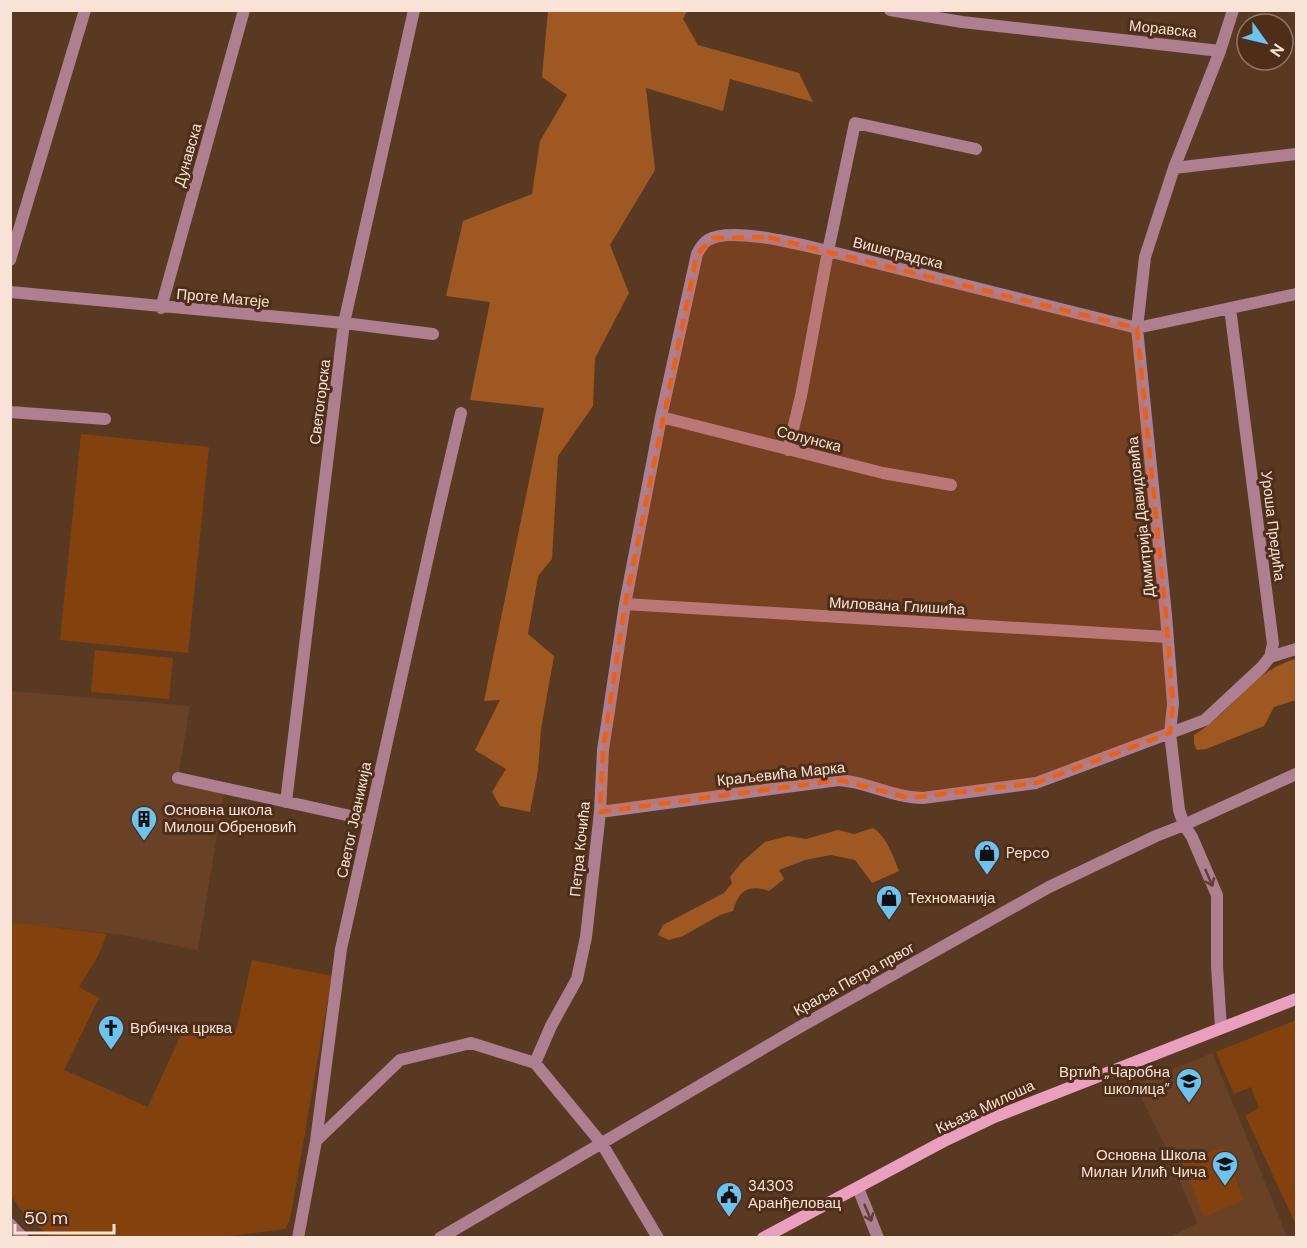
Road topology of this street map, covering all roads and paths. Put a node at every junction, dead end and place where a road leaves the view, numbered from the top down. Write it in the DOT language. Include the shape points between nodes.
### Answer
graph roads {
  1 [pos="85,10"];
  2 [pos="244,10"];
  3 [pos="414,10"];
  4 [pos="890,10"];
  5 [pos="1233,10"];
  6 [pos="1220,51"];
  7 [pos="976,149"];
  8 [pos="1296,154"];
  9 [pos="1174,168"];
  10 [pos="828,251"];
  11 [pos="10,260"];
  12 [pos="10,292"];
  13 [pos="1296,294"];
  14 [pos="160,308"];
  15 [pos="1230,308"];
  16 [pos="345,323"];
  17 [pos="1137,328"];
  18 [pos="434,334"];
  19 [pos="10,412"];
  20 [pos="461,413"];
  21 [pos="661,417"];
  22 [pos="105,419"];
  23 [pos="788,450"];
  24 [pos="951,485"];
  25 [pos="625,604"];
  26 [pos="1167,637"];
  27 [pos="1296,649"];
  28 [pos="1270,657"];
  29 [pos="1170,733"];
  30 [pos="1296,774"];
  31 [pos="178,778"];
  32 [pos="286,802"];
  33 [pos="600,812"];
  34 [pos="369,820"];
  35 [pos="1184,825"];
  36 [pos="1296,999"];
  37 [pos="1221,1028"];
  38 [pos="535,1063"];
  39 [pos="316,1141"];
  40 [pos="602,1144"];
  41 [pos="858,1188"];
  42 [pos="10,1224"];
  43 [pos="23,1238"];
  44 [pos="298,1238"];
  45 [pos="440,1238"];
  46 [pos="658,1238"];
  47 [pos="763,1238"];
  48 [pos="878,1238"];
  1 -- 11 [label="street"];
  2 -- 14 [label="street, Дунавска"];
  3 -- 16 [label="street, Светогорска"];
  4 -- 6 [label="street, Моравска" via="962,22"];
  5 -- 6 [label="street, Димитрија Давидовића"];
  6 -- 9 [label="street, Димитрија Давидовића"];
  7 -- 10 [label="street, Вишеградска" via="855,123"];
  8 -- 9 [label="street"];
  9 -- 17 [label="street, Димитрија Давидовића" via="1145,257"];
  10 -- 17 [label="street, Вишеградска"];
  10 -- 21 [label="street, Петра Кочића" via="768,237 734,235 706,240 697,254"];
  10 -- 23 [label="street"];
  12 -- 14 [label="street, Проте Матеје"];
  13 -- 15 [label="street"];
  14 -- 16 [label="street, Проте Матеје"];
  15 -- 17 [label="street"];
  15 -- 28 [label="street, Уроша Предића" via="1274,644"];
  16 -- 18 [label="street, Проте Матеје"];
  16 -- 32 [label="street, Светогорска"];
  17 -- 26 [label="street, Димитрија Давидовића"];
  19 -- 22 [label="street"];
  20 -- 34 [label="street, Светог Јоаникија"];
  21 -- 23 [label="street, Солунска"];
  21 -- 25 [label="street, Петра Кочића"];
  23 -- 24 [label="street, Солунска"];
  25 -- 26 [label="street, Милована Глишића"];
  25 -- 33 [label="street, Петра Кочића" via="603,750"];
  26 -- 29 [label="street, Димитрија Давидовића" via="1173,704"];
  27 -- 28 [label="street"];
  28 -- 29 [label="street" via="1205,720"];
  29 -- 33 [label="street, Краљевића Марка" via="1036,783 909,798 856,781 839,780"];
  29 -- 35 [label="street, Димитрија Давидовића"];
  30 -- 35 [label="street, Краља Петра првог"];
  31 -- 32 [label="street"];
  32 -- 34 [label="street"];
  33 -- 38 [label="street, Петра Кочића" via="586,937 577,979 550,1026"];
  34 -- 39 [label="street, Светог Јоаникија" via="341,949"];
  35 -- 37 [label="street, Димитрија Давидовића, one-way" via="1216,895"];
  35 -- 40 [label="street, Краља Петра првог" via="1049,887"];
  36 -- 37 [label="street, Књаза Милоша"];
  37 -- 41 [label="street, Књаза Милоша" via="992,1118"];
  38 -- 39 [label="street" via="471,1043 399,1060"];
  38 -- 40 [label="street"];
  39 -- 44 [label="street, Светог Јоаникија"];
  40 -- 45 [label="street, Краља Петра првог"];
  40 -- 46 [label="street"];
  41 -- 47 [label="street, Књаза Милоша"];
  41 -- 48 [label="street, one-way"];
  42 -- 43 [label="street"];
}
